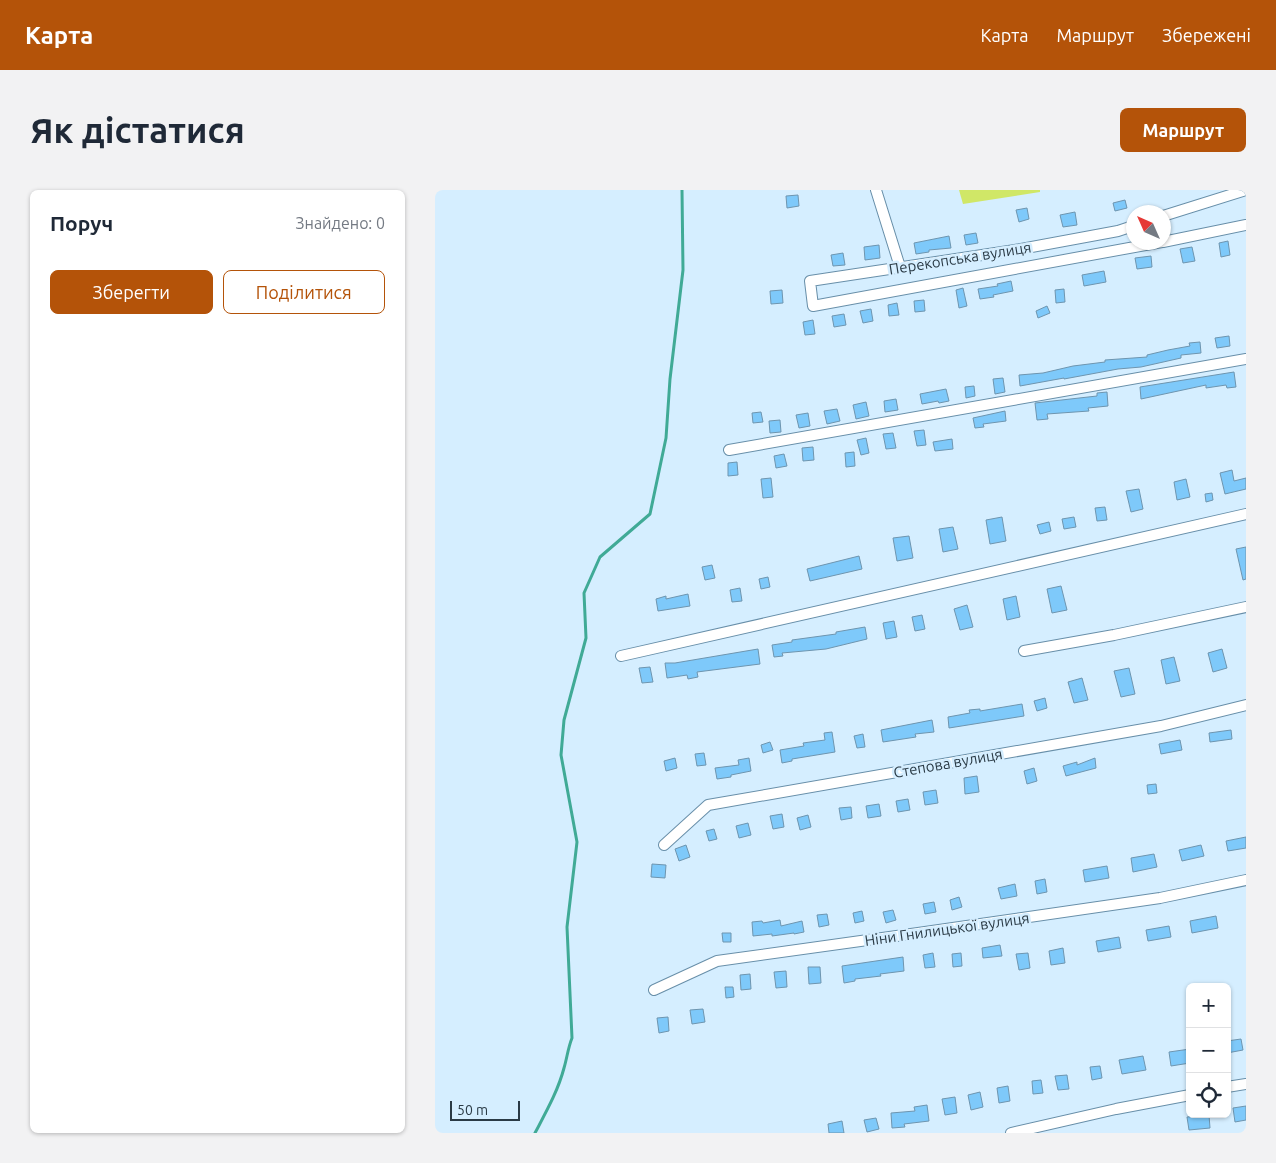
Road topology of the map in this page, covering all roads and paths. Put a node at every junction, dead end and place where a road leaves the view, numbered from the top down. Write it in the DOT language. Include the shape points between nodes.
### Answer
graph roads {
  1 [pos="876,190"];
  2 [pos="1246,190"];
  3 [pos="1171,213"];
  4 [pos="1246,226"];
  5 [pos="1126,228"];
  6 [pos="1171,240"];
  7 [pos="1126,249"];
  8 [pos="1015,250"];
  9 [pos="900,267"];
  10 [pos="1018,269"];
  11 [pos="1246,359"];
  12 [pos="729,450"];
  13 [pos="1246,514"];
  14 [pos="1246,607"];
  15 [pos="1025,651"];
  16 [pos="621,656"];
  17 [pos="1246,705"];
  18 [pos="664,845"];
  19 [pos="1246,880"];
  20 [pos="653,990"];
  21 [pos="1246,1084"];
  22 [pos="1231,1086"];
  23 [pos="1186,1096"];
  24 [pos="1011,1133"];
  1 -- 9 [label="street"];
  2 -- 3 [label="street"];
  4 -- 6 [label="street"];
  5 -- 8 [label="street, Перекопська вулиця"];
  7 -- 10 [label="street"];
  8 -- 9 [label="street, Перекопська вулиця"];
  8 -- 10 [label="street"];
  9 -- 10 [label="street, Перекопська вулиця" via="810,281 813,306"];
  11 -- 12 [label="street"];
  13 -- 16 [label="street"];
  14 -- 15 [label="street"];
  17 -- 18 [label="street, Степова вулиця" via="1161,726 708,805"];
  19 -- 20 [label="street, Ніни Гнилицької вулиця" via="1150,899 717,960"];
  21 -- 22 [label="street"];
  23 -- 24 [label="street"];
}
